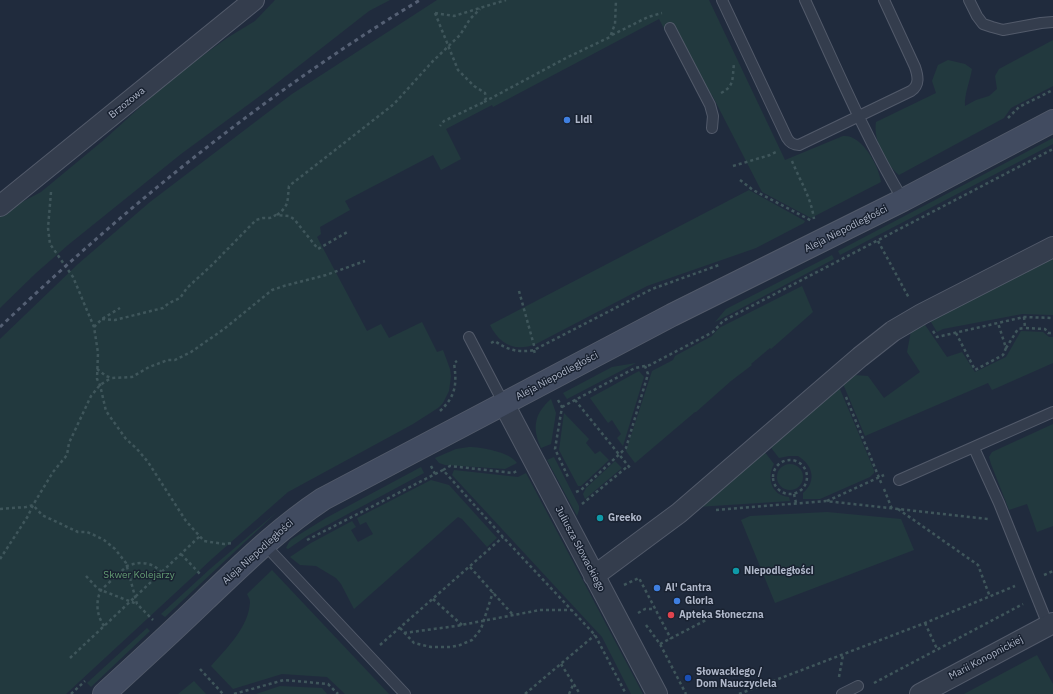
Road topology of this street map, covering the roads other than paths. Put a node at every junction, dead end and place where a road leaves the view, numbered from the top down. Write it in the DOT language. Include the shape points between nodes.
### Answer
graph roads {
  1 [pos="254,0"];
  2 [pos="722,0"];
  3 [pos="805,0"];
  4 [pos="884,0"];
  5 [pos="969,0"];
  6 [pos="1053,22"];
  7 [pos="670,28"];
  8 [pos="859,116"];
  9 [pos="1053,121"];
  10 [pos="712,128"];
  11 [pos="904,200"];
  12 [pos="0,206"];
  13 [pos="1053,247"];
  14 [pos="469,337"];
  15 [pos="504,404"];
  16 [pos="1053,412"];
  17 [pos="974,448"];
  18 [pos="898,480"];
  19 [pos="264,544"];
  20 [pos="594,576"];
  21 [pos="1051,624"];
  22 [pos="858,686"];
  23 [pos="104,694"];
  24 [pos="405,694"];
  25 [pos="657,694"];
  26 [pos="842,694"];
  27 [pos="920,694"];
  1 -- 12 [label="street, Brzozowa"];
  2 -- 8 [label="lane" via="792,144 799,144"];
  3 -- 8 [label="lane"];
  4 -- 8 [label="lane" via="915,67 917,82 911,91"];
  5 -- 6 [label="lane" via="983,24 1003,30"];
  7 -- 10 [label="lane" via="708,100 713,116"];
  8 -- 11 [label="lane"];
  9 -- 11 [label="street, Aleja Niepodległości"];
  11 -- 15 [label="street, Aleja Niepodległości" via="672,315"];
  13 -- 20 [label="street" via="916,307 893,331 679,512"];
  14 -- 15 [label="lane"];
  15 -- 19 [label="street, Aleja Niepodległości" via="324,499"];
  15 -- 20 [label="street, Juliusza Słowackiego"];
  16 -- 17 [label="lane"];
  17 -- 18 [label="lane"];
  17 -- 21 [label="lane" via="1037,597"];
  19 -- 23 [label="street, Aleja Niepodległości"];
  19 -- 24 [label="lane"];
  20 -- 25 [label="street, Juliusza Słowackiego"];
  21 -- 27 [label="street, Marii Konopnickiej"];
  22 -- 26 [label="lane"];
}
